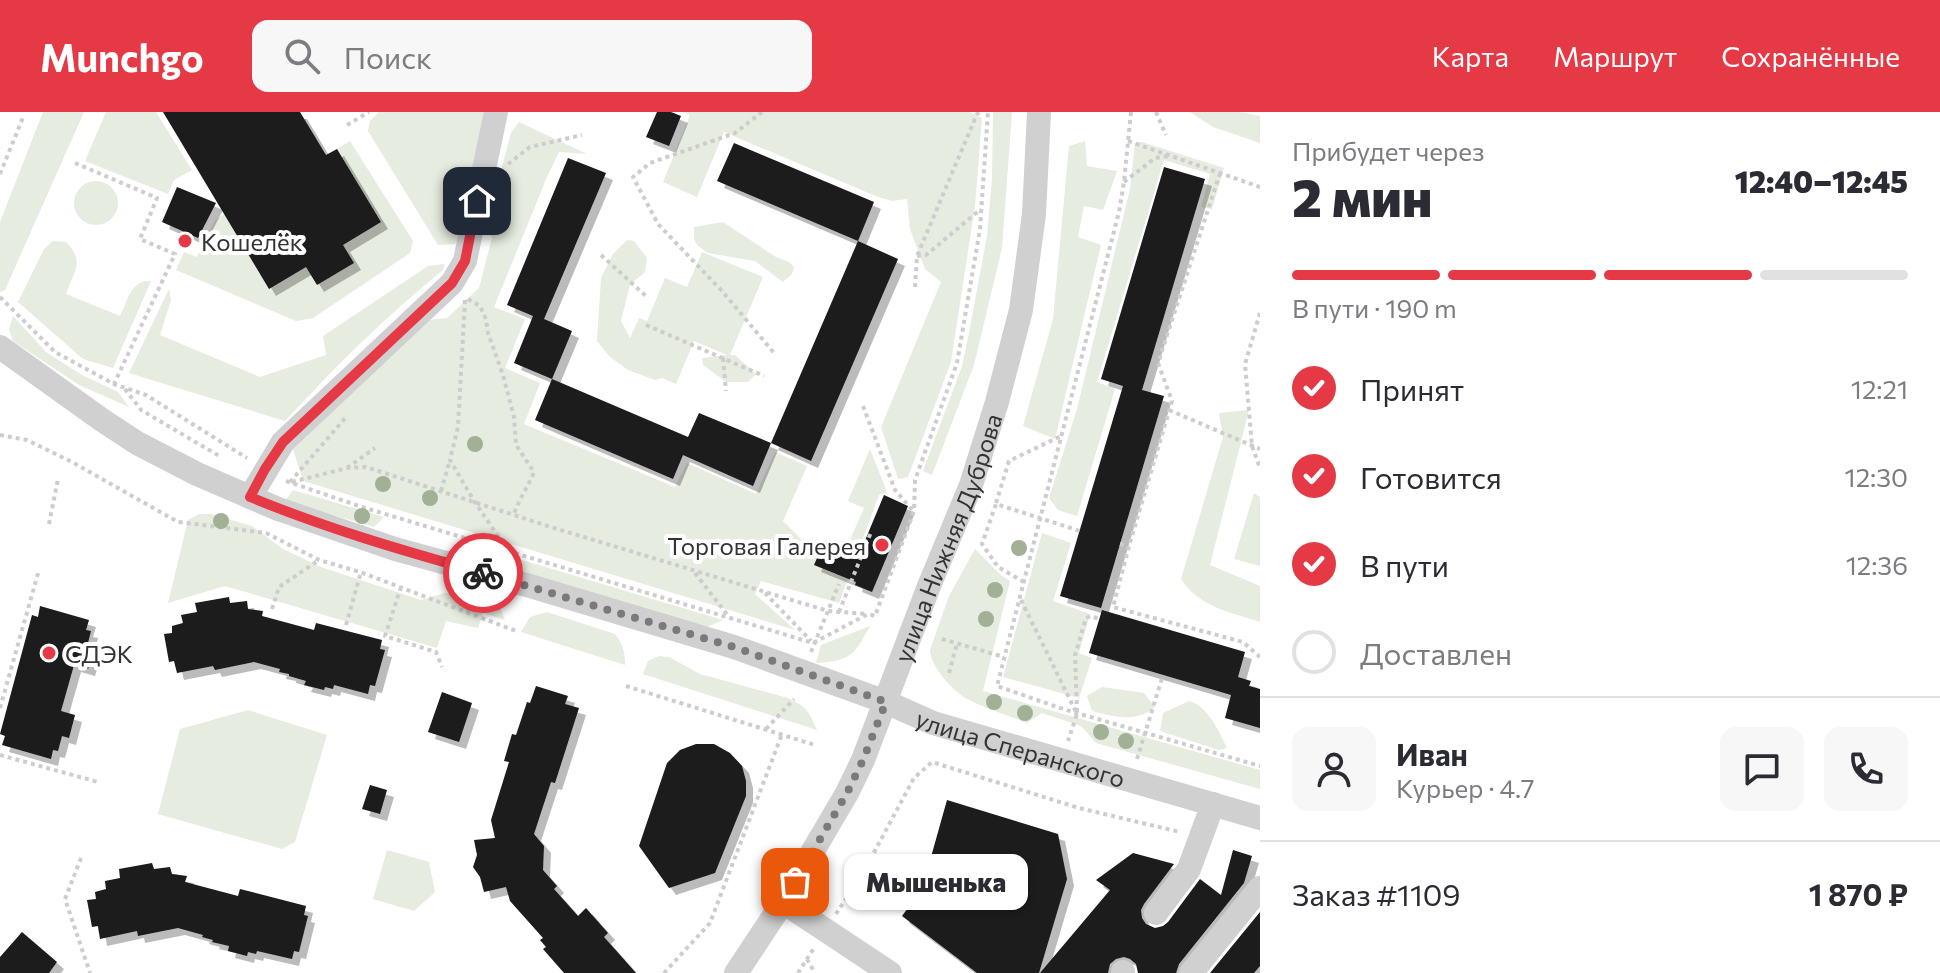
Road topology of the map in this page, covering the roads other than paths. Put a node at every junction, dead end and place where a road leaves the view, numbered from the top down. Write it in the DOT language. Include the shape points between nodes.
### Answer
graph roads {
  1 [pos="496,112"];
  2 [pos="1039,112"];
  3 [pos="0,347"];
  4 [pos="250,497"];
  5 [pos="886,702"];
  6 [pos="1213,804"];
  7 [pos="1260,818"];
  8 [pos="1260,888"];
  9 [pos="783,902"];
  10 [pos="1156,913"];
  11 [pos="736,973"];
  12 [pos="890,973"];
  13 [pos="1191,973"];
  1 -- 4 [label="street" via="465,261 452,283 292,432"];
  2 -- 5 [label="street, улица Нижняя Дуброва" via="1034,214 1021,310 971,485"];
  3 -- 4 [label="street, улица Сперанского" via="137,443"];
  4 -- 5 [label="street, улица Сперанского" via="395,549 734,647"];
  5 -- 6 [label="street, улица Сперанского" via="933,723"];
  5 -- 9 [label="street, улица Нижняя Дуброва" via="847,793"];
  6 -- 7 [label="street, улица Сперанского"];
  6 -- 10 [label="street" via="1189,869"];
  8 -- 13 [label="street"];
  9 -- 11 [label="street, улица Нижняя Дуброва"];
  9 -- 12 [label="street"];
}
